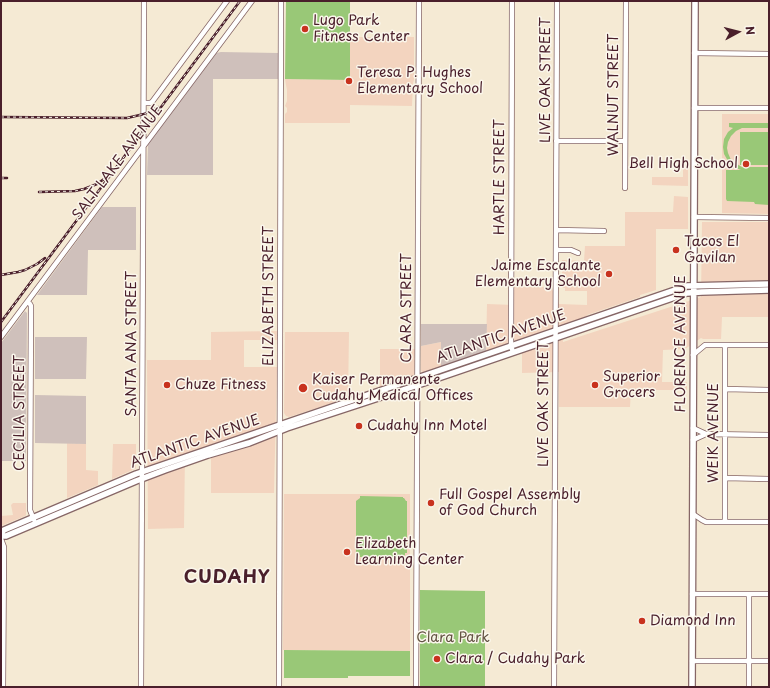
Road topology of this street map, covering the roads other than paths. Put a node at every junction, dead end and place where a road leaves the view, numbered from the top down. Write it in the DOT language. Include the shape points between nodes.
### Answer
graph roads {
  1 [pos="144,1"];
  2 [pos="227,1"];
  3 [pos="252,1"];
  4 [pos="282,1"];
  5 [pos="419,1"];
  6 [pos="512,1"];
  7 [pos="557,1"];
  8 [pos="626,1"];
  9 [pos="695,1"];
  10 [pos="694,53"];
  11 [pos="769,54"];
  12 [pos="144,103"];
  13 [pos="694,108"];
  14 [pos="769,108"];
  15 [pos="556,141"];
  16 [pos="625,141"];
  17 [pos="144,145"];
  18 [pos="625,188"];
  19 [pos="694,218"];
  20 [pos="769,218"];
  21 [pos="556,230"];
  22 [pos="604,230"];
  23 [pos="556,250"];
  24 [pos="578,253"];
  25 [pos="769,284"];
  26 [pos="693,289"];
  27 [pos="769,290"];
  28 [pos="28,302"];
  29 [pos="555,331"];
  30 [pos="1,337"];
  31 [pos="556,338"];
  32 [pos="769,344"];
  33 [pos="725,345"];
  34 [pos="512,349"];
  35 [pos="693,355"];
  36 [pos="418,378"];
  37 [pos="418,385"];
  38 [pos="725,389"];
  39 [pos="769,390"];
  40 [pos="280,424"];
  41 [pos="693,428"];
  42 [pos="280,431"];
  43 [pos="706,434"];
  44 [pos="725,434"];
  45 [pos="769,434"];
  46 [pos="693,440"];
  47 [pos="142,472"];
  48 [pos="725,478"];
  49 [pos="142,479"];
  50 [pos="769,479"];
  51 [pos="693,514"];
  52 [pos="33,517"];
  53 [pos="725,522"];
  54 [pos="769,522"];
  55 [pos="35,524"];
  56 [pos="1,534"];
  57 [pos="1,539"];
  58 [pos="692,594"];
  59 [pos="749,594"];
  60 [pos="769,594"];
  61 [pos="692,661"];
  62 [pos="749,661"];
  63 [pos="769,661"];
  64 [pos="3,687"];
  65 [pos="141,687"];
  66 [pos="279,687"];
  67 [pos="416,687"];
  68 [pos="554,687"];
  69 [pos="692,687"];
  70 [pos="749,687"];
  1 -- 12 [label="street, SANTA ANA STREET"];
  2 -- 12 [label="street, SALT LAKE AVENUE" via="152,102"];
  3 -- 17 [label="street, SALT LAKE AVENUE"];
  4 -- 40 [label="street, ELIZABETH STREET"];
  5 -- 36 [label="street, CLARA STREET"];
  6 -- 34 [label="street, HARTLE STREET"];
  7 -- 15 [label="street, LIVE OAK STREET"];
  8 -- 16 [label="street, WALNUT STREET"];
  9 -- 10 [label="main road, FLORENCE AVENUE"];
  10 -- 11 [label="street"];
  10 -- 13 [label="main road, FLORENCE AVENUE"];
  12 -- 17 [label="street, SANTA ANA STREET"];
  13 -- 14 [label="street"];
  13 -- 19 [label="main road, FLORENCE AVENUE"];
  15 -- 16 [label="street"];
  15 -- 21 [label="street, LIVE OAK STREET"];
  16 -- 18 [label="street, WALNUT STREET"];
  17 -- 28 [label="street, SALT LAKE AVENUE"];
  17 -- 47 [label="street, SANTA ANA STREET"];
  19 -- 20 [label="street"];
  19 -- 26 [label="main road, FLORENCE AVENUE"];
  21 -- 22 [label="street"];
  21 -- 23 [label="street, LIVE OAK STREET"];
  23 -- 24 [label="street" via="571,250"];
  23 -- 29 [label="street, LIVE OAK STREET"];
  25 -- 26 [label="main road, ATLANTIC AVENUE"];
  26 -- 27 [label="main road, ATLANTIC AVENUE"];
  26 -- 29 [label="main road, ATLANTIC AVENUE" via="687,286"];
  26 -- 31 [label="main road, ATLANTIC AVENUE"];
  26 -- 35 [label="main road, FLORENCE AVENUE"];
  28 -- 30 [label="street, SALT LAKE AVENUE"];
  28 -- 52 [label="street, CECILIA STREET" via="31,306 30,511"];
  29 -- 31 [label="street, LIVE OAK STREET"];
  29 -- 34 [label="main road, ATLANTIC AVENUE"];
  31 -- 34 [label="main road, ATLANTIC AVENUE"];
  31 -- 68 [label="street, LIVE OAK STREET"];
  32 -- 33 [label="street"];
  33 -- 35 [label="street" via="705,344"];
  33 -- 38 [label="street, WEIK AVENUE"];
  34 -- 36 [label="main road, ATLANTIC AVENUE"];
  34 -- 37 [label="main road, ATLANTIC AVENUE"];
  35 -- 41 [label="main road, FLORENCE AVENUE"];
  36 -- 37 [label="street, CLARA STREET"];
  36 -- 40 [label="main road, ATLANTIC AVENUE"];
  37 -- 42 [label="main road, ATLANTIC AVENUE"];
  37 -- 67 [label="street, CLARA STREET"];
  38 -- 39 [label="street"];
  38 -- 44 [label="street, WEIK AVENUE"];
  40 -- 42 [label="street, ELIZABETH STREET"];
  40 -- 47 [label="main road, ATLANTIC AVENUE"];
  41 -- 43 [label="street"];
  41 -- 46 [label="main road, FLORENCE AVENUE"];
  42 -- 49 [label="main road, ATLANTIC AVENUE"];
  42 -- 66 [label="street, ELIZABETH STREET"];
  43 -- 44 [label="street"];
  43 -- 46 [label="street"];
  44 -- 45 [label="street"];
  44 -- 48 [label="street, WEIK AVENUE"];
  46 -- 51 [label="main road, FLORENCE AVENUE"];
  47 -- 49 [label="street, SANTA ANA STREET"];
  47 -- 52 [label="main road, ATLANTIC AVENUE"];
  48 -- 50 [label="street"];
  48 -- 53 [label="street, WEIK AVENUE"];
  49 -- 55 [label="main road, ATLANTIC AVENUE"];
  49 -- 65 [label="street, SANTA ANA STREET"];
  51 -- 53 [label="street" via="706,522"];
  51 -- 58 [label="main road, FLORENCE AVENUE"];
  52 -- 55 [label="street, CECILIA STREET"];
  52 -- 56 [label="main road, ATLANTIC AVENUE" via="4,530"];
  53 -- 54 [label="street"];
  55 -- 56 [label="main road, ATLANTIC AVENUE" via="6,536"];
  57 -- 64 [label="street" via="4,547"];
  58 -- 59 [label="street"];
  58 -- 61 [label="main road, FLORENCE AVENUE"];
  59 -- 60 [label="street"];
  59 -- 62 [label="street"];
  61 -- 62 [label="street"];
  61 -- 69 [label="main road, FLORENCE AVENUE"];
  62 -- 63 [label="street"];
  62 -- 70 [label="street"];
}
